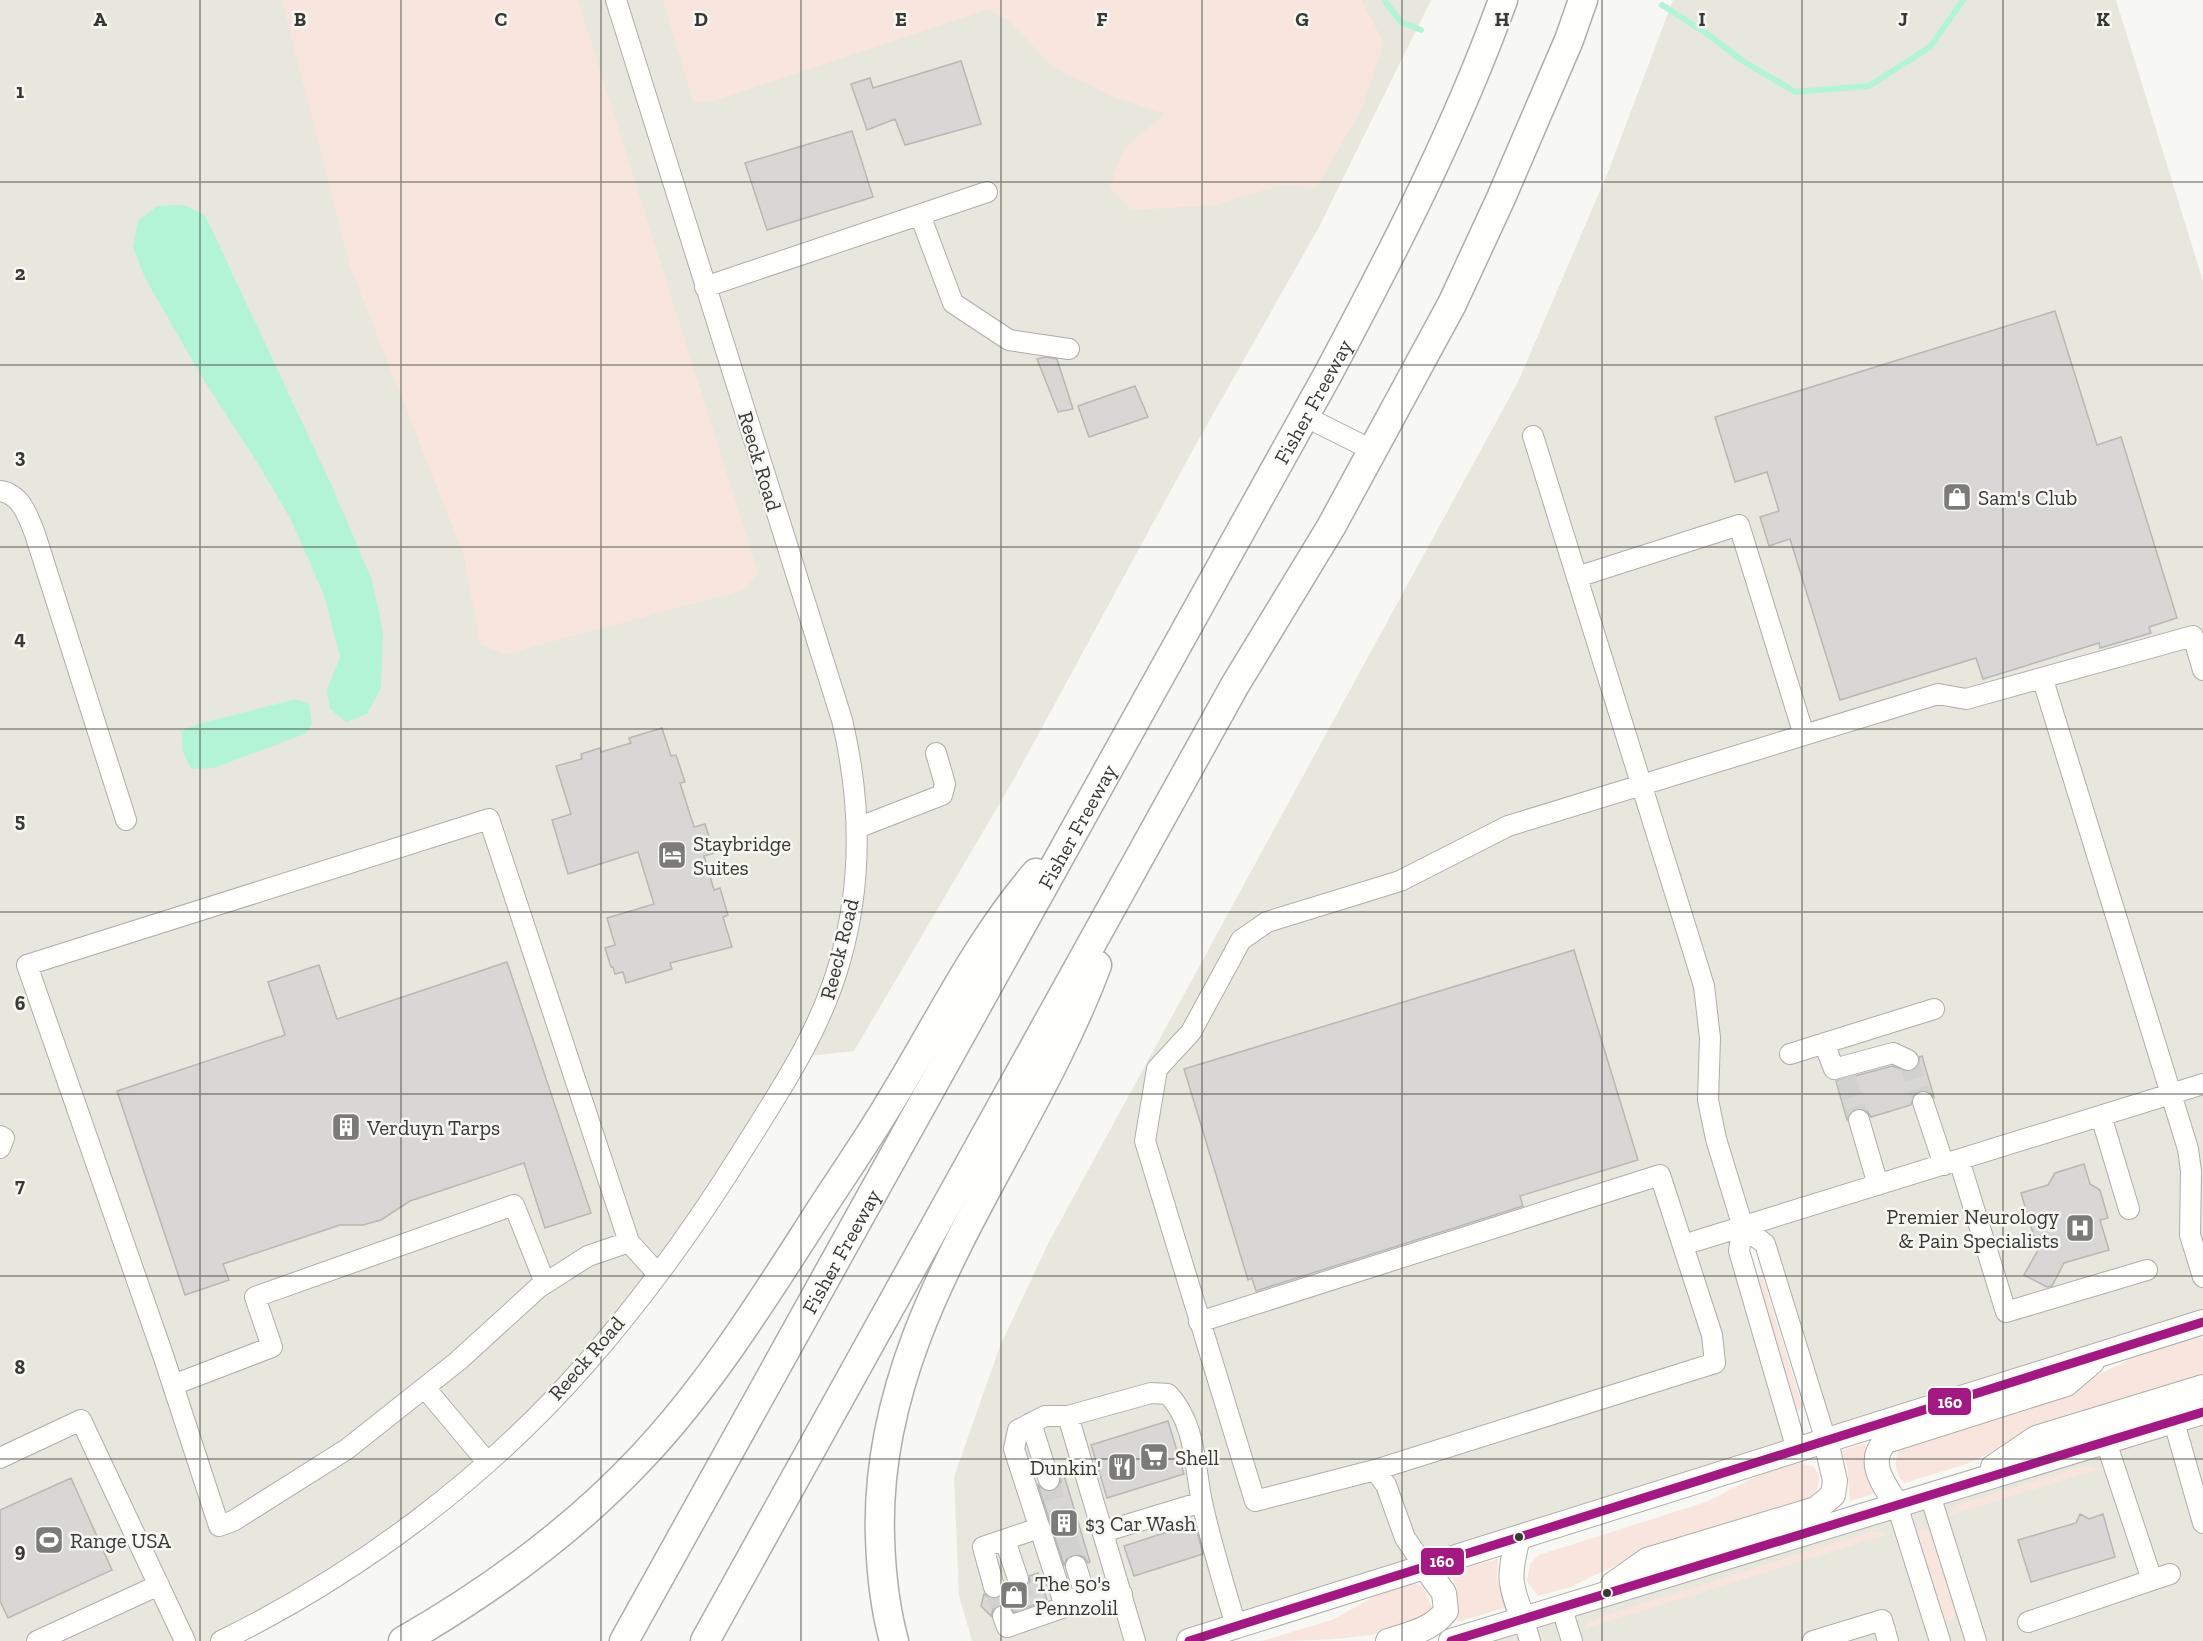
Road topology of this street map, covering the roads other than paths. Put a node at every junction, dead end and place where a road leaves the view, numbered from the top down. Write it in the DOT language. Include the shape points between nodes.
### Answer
graph roads {
  1 [pos="616,0"];
  2 [pos="1503,0"];
  3 [pos="1583,0"];
  4 [pos="987,192"];
  5 [pos="920,215"];
  6 [pos="705,286"];
  7 [pos="1069,349"];
  8 [pos="1304,416"];
  9 [pos="1533,436"];
  10 [pos="1372,450"];
  11 [pos="0,490"];
  12 [pos="1577,578"];
  13 [pos="2203,670"];
  14 [pos="2043,680"];
  15 [pos="1804,735"];
  16 [pos="936,753"];
  17 [pos="1642,787"];
  18 [pos="126,820"];
  19 [pos="857,828"];
  20 [pos="1073,831"];
  21 [pos="1132,872"];
  22 [pos="1934,1009"];
  23 [pos="1824,1043"];
  24 [pos="1790,1054"];
  25 [pos="1908,1060"];
  26 [pos="2203,1084"];
  27 [pos="2172,1094"];
  28 [pos="1923,1102"];
  29 [pos="2101,1116"];
  30 [pos="1859,1120"];
  31 [pos="0,1136"];
  32 [pos="0,1149"];
  33 [pos="1952,1163"];
  34 [pos="1878,1185"];
  35 [pos="2129,1209"];
  36 [pos="1743,1227"];
  37 [pos="629,1242"];
  38 [pos="1683,1245"];
  39 [pos="2147,1270"];
  40 [pos="657,1273"];
  41 [pos="2203,1277"];
  42 [pos="545,1283"];
  43 [pos="1199,1322"];
  44 [pos="2203,1322"];
  45 [pos="2101,1354"];
  46 [pos="173,1385"];
  47 [pos="2203,1387"];
  48 [pos="425,1388"];
  49 [pos="2203,1412"];
  50 [pos="1068,1416"];
  51 [pos="2174,1422"];
  52 [pos="1025,1427"];
  53 [pos="1826,1442"];
  54 [pos="2106,1442"];
  55 [pos="1797,1450"];
  56 [pos="0,1458"];
  57 [pos="487,1462"];
  58 [pos="1375,1470"];
  59 [pos="1049,1480"];
  60 [pos="1968,1484"];
  61 [pos="2198,1488"];
  62 [pos="1930,1495"];
  63 [pos="1202,1502"];
  64 [pos="1897,1505"];
  65 [pos="2203,1523"];
  66 [pos="1039,1528"];
  67 [pos="1103,1532"];
  68 [pos="1518,1538"];
  69 [pos="1076,1566"];
  70 [pos="1425,1567"];
  71 [pos="1006,1583"];
  72 [pos="159,1586"];
  73 [pos="1122,1594"];
  74 [pos="1588,1600"];
  75 [pos="1084,1601"];
  76 [pos="1562,1609"];
  77 [pos="1019,1616"];
  78 [pos="2028,1623"];
  79 [pos="1527,1631"];
  80 [pos="1238,1634"];
  81 [pos="1975,1636"];
  82 [pos="37,1641"];
  83 [pos="185,1641"];
  84 [pos="221,1641"];
  85 [pos="402,1641"];
  86 [pos="624,1641"];
  87 [pos="705,1641"];
  88 [pos="894,1641"];
  89 [pos="1135,1641"];
  90 [pos="1189,1641"];
  91 [pos="1388,1641"];
  92 [pos="1451,1641"];
  93 [pos="1572,1641"];
  94 [pos="1813,1641"];
  95 [pos="1888,1641"];
  96 [pos="1942,1641"];
  1 -- 6 [label="street, Reeck Road"];
  2 -- 8 [label="highway, Fisher Freeway" via="1426,184"];
  3 -- 10 [label="highway" via="1501,198 1452,304"];
  4 -- 5 [label="street"];
  5 -- 6 [label="street"];
  5 -- 7 [label="street" via="954,303 1009,340"];
  6 -- 19 [label="street, Reeck Road" via="842,720 854,780"];
  8 -- 10 [label="street"];
  8 -- 20 [label="highway, Fisher Freeway"];
  9 -- 12 [label="street"];
  10 -- 21 [label="highway"];
  11 -- 18 [label="street" via="24,507 35,534"];
  12 -- 15 [label="street" via="1739,525"];
  12 -- 17 [label="street"];
  13 -- 14 [label="street" via="2193,636"];
  14 -- 15 [label="street" via="1966,699 1938,694"];
  14 -- 27 [label="street"];
  15 -- 17 [label="street"];
  16 -- 19 [label="street" via="945,784 942,795"];
  17 -- 36 [label="street" via="1704,986 1710,1038 1708,1100"];
  17 -- 43 [label="street" via="1508,826 1400,881 1267,922 1241,940 1191,1032 1157,1069 1145,1141"];
  19 -- 40 [label="street, Reeck Road" via="856,872 847,933 823,1011 801,1057 726,1176"];
  20 -- 85 [label="highway" via="1008,906 885,1111 760,1305 669,1426 607,1493 541,1548"];
  20 -- 86 [label="highway, Fisher Freeway"];
  21 -- 87 [label="highway"];
  21 -- 88 [label="highway" via="1078,1016 933,1294 903,1372 885,1447 880,1521 881,1562"];
  22 -- 23 [label="street"];
  23 -- 24 [label="street"];
  23 -- 25 [label="street" via="1834,1069 1844,1072 1893,1053"];
  26 -- 27 [label="street"];
  27 -- 29 [label="street"];
  27 -- 41 [label="street" via="2188,1149 2190,1235"];
  28 -- 33 [label="street"];
  29 -- 33 [label="street"];
  29 -- 35 [label="street"];
  30 -- 34 [label="street"];
  31 -- 32 [label="street" via="4,1138"];
  33 -- 34 [label="street"];
  33 -- 39 [label="street" via="2006,1312"];
  34 -- 36 [label="street"];
  36 -- 38 [label="street"];
  36 -- 53 [label="street" via="1765,1244"];
  36 -- 55 [label="street" via="1739,1251"];
  37 -- 40 [label="street"];
  37 -- 42 [label="street" via="588,1256"];
  37 -- 46 [label="street" via="489,819 27,965"];
  38 -- 43 [label="street" via="1660,1175"];
  38 -- 58 [label="street" via="1712,1335 1715,1363"];
  40 -- 57 [label="street, Reeck Road" via="585,1365"];
  42 -- 46 [label="street" via="514,1205 255,1297 272,1347"];
  42 -- 48 [label="street"];
  43 -- 58 [label="street" via="1255,1501"];
  44 -- 45 [label="main road"];
  45 -- 53 [label="main road"];
  45 -- 64 [label="main road" via="2066,1384 1886,1441 1876,1456 1877,1467"];
  46 -- 48 [label="street" via="219,1526 347,1449"];
  47 -- 60 [label="main road" via="2036,1438"];
  48 -- 57 [label="street"];
  49 -- 51 [label="main road"];
  50 -- 52 [label="street" via="1045,1416"];
  50 -- 63 [label="street" via="1151,1393 1168,1394 1179,1406 1192,1438"];
  50 -- 67 [label="street"];
  51 -- 54 [label="main road"];
  51 -- 61 [label="street"];
  52 -- 59 [label="street"];
  52 -- 66 [label="street" via="1014,1449"];
  53 -- 55 [label="main road"];
  53 -- 74 [label="main road" via="1835,1481 1833,1495 1816,1509 1647,1560"];
  54 -- 60 [label="main road"];
  54 -- 78 [label="street" via="2161,1577"];
  55 -- 68 [label="main road"];
  56 -- 72 [label="street" via="81,1420"];
  57 -- 84 [label="street, Reeck Road" via="337,1575"];
  58 -- 70 [label="street" via="1386,1485 1405,1538"];
  60 -- 62 [label="main road"];
  61 -- 65 [label="street"];
  62 -- 64 [label="main road"];
  62 -- 81 [label="street"];
  63 -- 67 [label="street"];
  63 -- 80 [label="street"];
  64 -- 74 [label="main road"];
  64 -- 96 [label="street"];
  66 -- 71 [label="street" via="994,1543"];
  66 -- 75 [label="street" via="1062,1598"];
  67 -- 73 [label="street"];
  68 -- 70 [label="main road"];
  68 -- 79 [label="main road" via="1510,1570"];
  69 -- 75 [label="street"];
  70 -- 80 [label="main road"];
  70 -- 91 [label="main road" via="1444,1593 1446,1611 1421,1631"];
  72 -- 82 [label="street"];
  72 -- 83 [label="street"];
  73 -- 75 [label="street"];
  73 -- 89 [label="street"];
  74 -- 76 [label="main road"];
  75 -- 77 [label="street"];
  76 -- 79 [label="main road"];
  76 -- 93 [label="street"];
  79 -- 92 [label="main road"];
  80 -- 90 [label="main road"];
  81 -- 96 [label="street"];
  94 -- 95 [label="street" via="1882,1620"];
}
